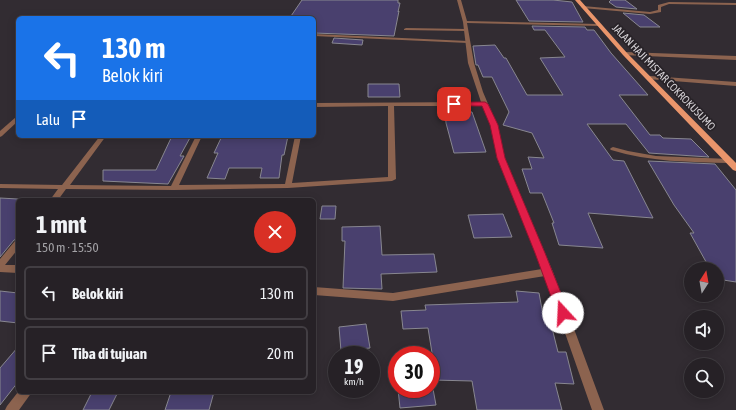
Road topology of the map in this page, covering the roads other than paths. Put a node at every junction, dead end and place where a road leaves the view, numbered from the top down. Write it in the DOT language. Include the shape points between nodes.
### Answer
graph roads {
  1 [pos="459,0"];
  2 [pos="569,0"];
  3 [pos="577,0"];
  4 [pos="736,4"];
  5 [pos="582,7"];
  6 [pos="599,25"];
  7 [pos="466,26"];
  8 [pos="406,29"];
  9 [pos="316,35"];
  10 [pos="468,42"];
  11 [pos="625,54"];
  12 [pos="736,58"];
  13 [pos="650,78"];
  14 [pos="736,84"];
  15 [pos="391,104"];
  16 [pos="485,104"];
  17 [pos="316,105"];
  18 [pos="16,120"];
  19 [pos="0,135"];
  20 [pos="102,138"];
  21 [pos="198,138"];
  22 [pos="298,138"];
  23 [pos="613,149"];
  24 [pos="730,161"];
  25 [pos="736,168"];
  26 [pos="0,186"];
  27 [pos="288,186"];
  28 [pos="64,187"];
  29 [pos="174,188"];
  30 [pos="56,198"];
  31 [pos="16,246"];
  32 [pos="0,267"];
  33 [pos="16,269"];
  34 [pos="548,272"];
  35 [pos="316,291"];
  36 [pos="24,394"];
  37 [pos="11,410"];
  38 [pos="598,410"];
  1 -- 7 [label="street"];
  2 -- 3 [label="street"];
  3 -- 5 [label="main road, JALAN HAJI MISTAR COKROKUSUMO"];
  4 -- 5 [label="street" via="669,3 659,6 660,11 650,12"];
  5 -- 6 [label="main road, JALAN HAJI MISTAR COKROKUSUMO"];
  6 -- 7 [label="street"];
  6 -- 11 [label="main road, JALAN HAJI MISTAR COKROKUSUMO"];
  7 -- 8 [label="street"];
  7 -- 10 [label="street"];
  9 -- 10 [label="street"];
  10 -- 16 [label="street" via="471,63"];
  11 -- 12 [label="street"];
  11 -- 13 [label="main road, JALAN HAJI MISTAR COKROKUSUMO"];
  13 -- 14 [label="street"];
  13 -- 24 [label="main road, JALAN HAJI MISTAR COKROKUSUMO"];
  15 -- 16 [label="street"];
  15 -- 17 [label="street"];
  15 -- 27 [label="street" via="392,179"];
  16 -- 34 [label="street" via="494,125 501,158"];
  18 -- 19 [label="street"];
  20 -- 28 [label="street"];
  21 -- 29 [label="street"];
  22 -- 27 [label="street"];
  23 -- 24 [label="street" via="650,158"];
  24 -- 25 [label="main road, JALAN HAJI MISTAR COKROKUSUMO"];
  26 -- 28 [label="street"];
  27 -- 29 [label="street"];
  28 -- 29 [label="street"];
  28 -- 30 [label="street"];
  31 -- 32 [label="street"];
  32 -- 33 [label="street"];
  34 -- 35 [label="street" via="392,297"];
  34 -- 38 [label="street"];
  36 -- 37 [label="street"];
}
